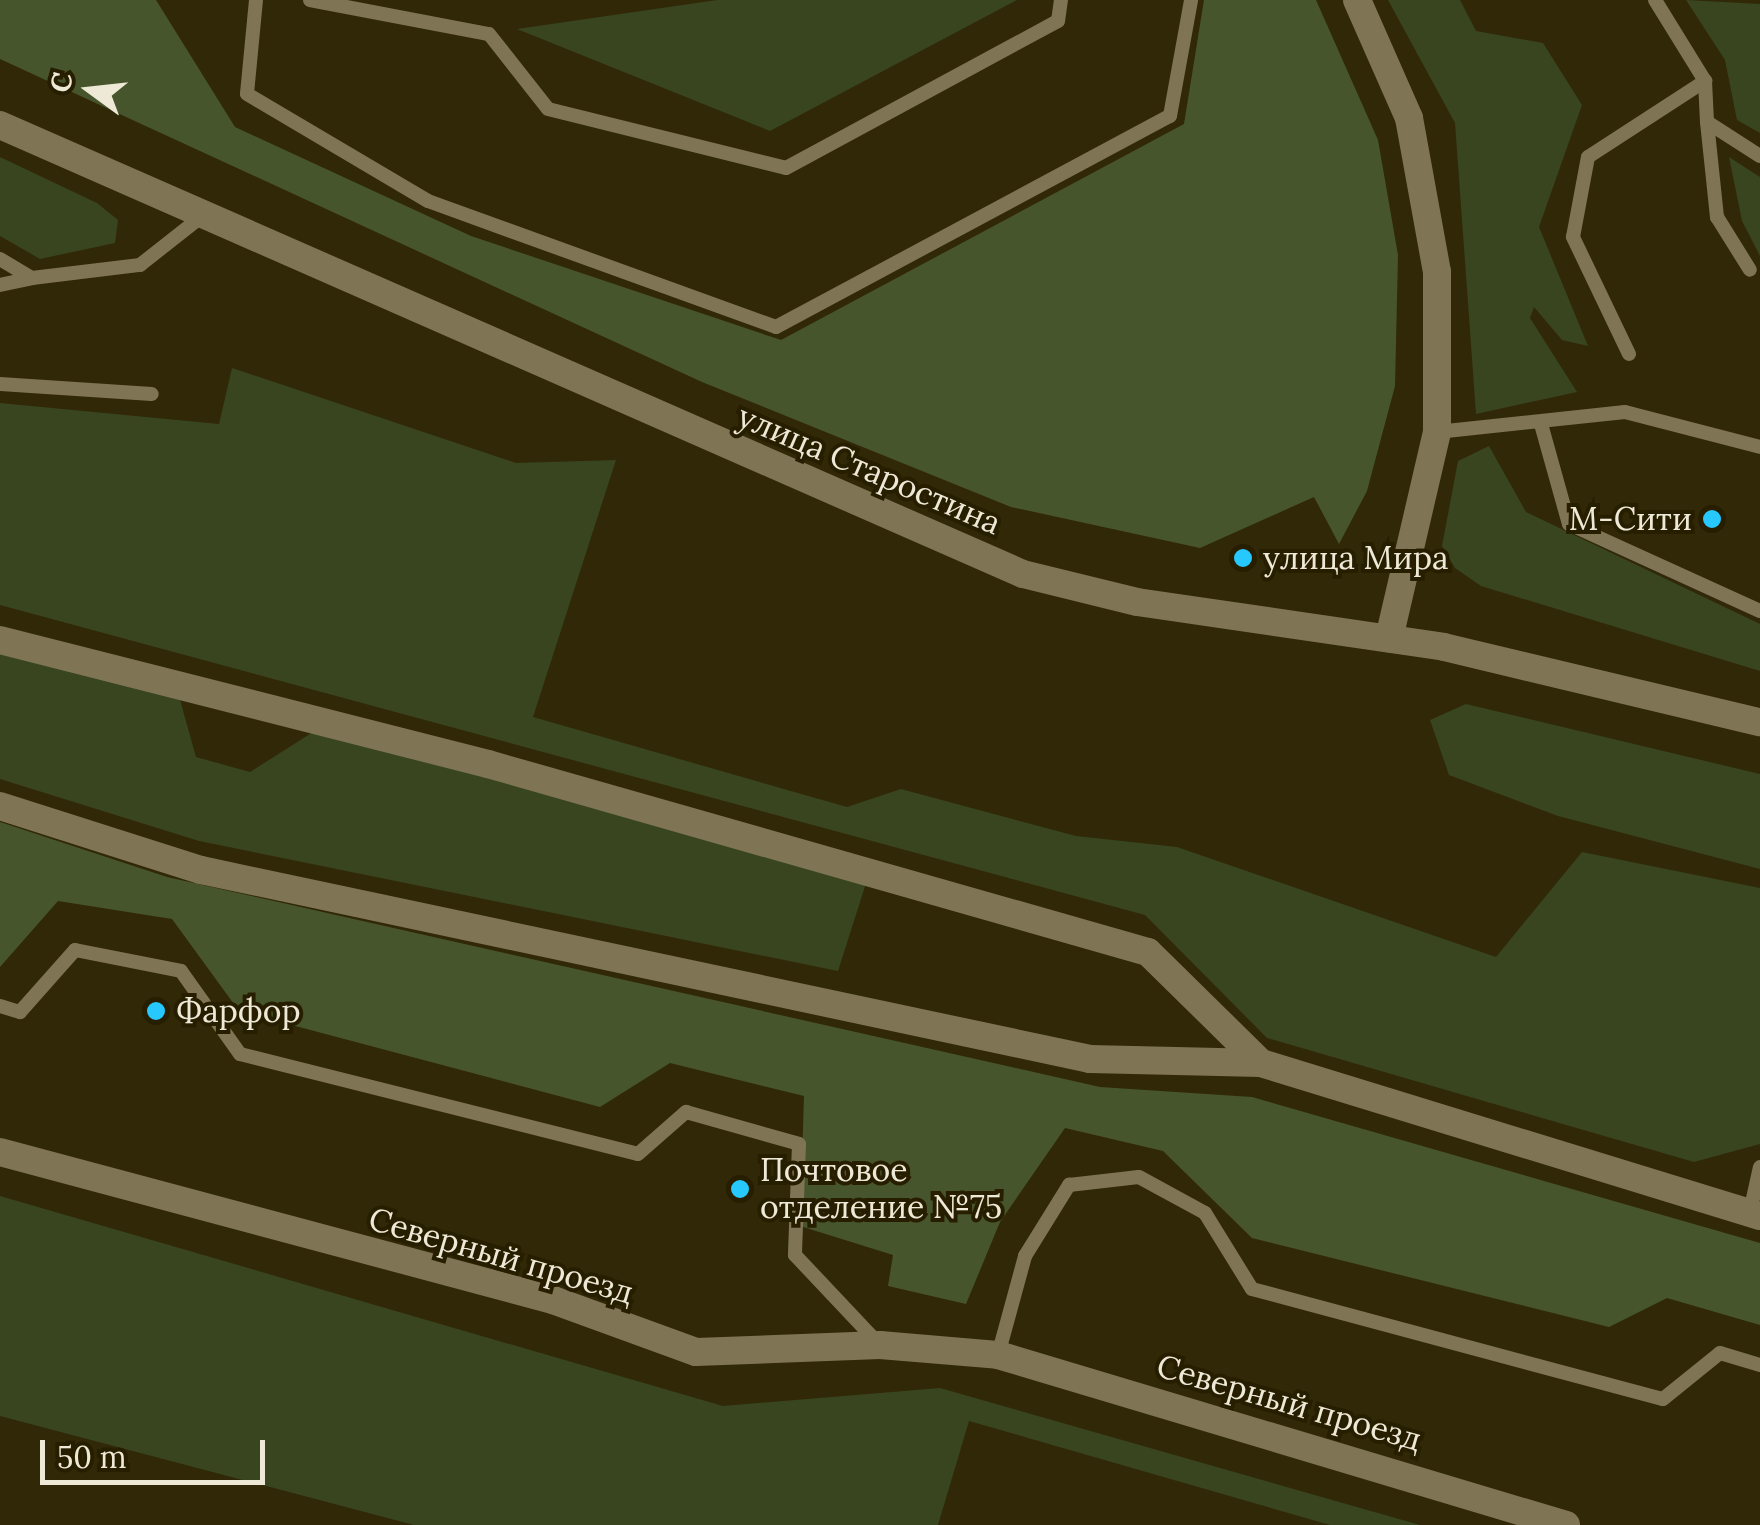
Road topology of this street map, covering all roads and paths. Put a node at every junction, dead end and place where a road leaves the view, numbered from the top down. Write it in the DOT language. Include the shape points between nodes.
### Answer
graph roads {
  1 [pos="256,0"];
  2 [pos="310,0"];
  3 [pos="1061,0"];
  4 [pos="1191,0"];
  5 [pos="1357,0"];
  6 [pos="1655,0"];
  7 [pos="1704,80"];
  8 [pos="1708,122"];
  9 [pos="0,125"];
  10 [pos="1760,156"];
  11 [pos="201,217"];
  12 [pos="0,259"];
  13 [pos="1750,270"];
  14 [pos="32,278"];
  15 [pos="0,285"];
  16 [pos="1629,354"];
  17 [pos="0,384"];
  18 [pos="152,394"];
  19 [pos="1541,424"];
  20 [pos="1437,432"];
  21 [pos="1760,448"];
  22 [pos="1760,611"];
  23 [pos="1389,638"];
  24 [pos="0,640"];
  25 [pos="1760,722"];
  26 [pos="0,806"];
  27 [pos="0,1006"];
  28 [pos="1261,1063"];
  29 [pos="0,1152"];
  30 [pos="1760,1167"];
  31 [pos="1755,1214"];
  32 [pos="880,1346"];
  33 [pos="998,1355"];
  34 [pos="1760,1365"];
  35 [pos="1566,1525"];
  1 -- 4 [label="lane" via="247,94 428,201 776,327 1170,116"];
  2 -- 3 [label="lane" via="488,34 548,108 786,168 1058,21"];
  5 -- 20 [label="street" via="1410,118 1437,272"];
  6 -- 7 [label="lane"];
  7 -- 8 [label="lane"];
  7 -- 16 [label="lane" via="1588,157 1573,237"];
  8 -- 10 [label="lane"];
  8 -- 13 [label="lane" via="1718,217"];
  9 -- 11 [label="street, улица Старостина"];
  11 -- 14 [label="lane" via="140,265"];
  11 -- 23 [label="street, улица Старостина" via="1024,574 1137,602"];
  12 -- 14 [label="lane"];
  14 -- 15 [label="lane"];
  17 -- 18 [label="lane"];
  19 -- 20 [label="lane"];
  19 -- 21 [label="lane" via="1626,412"];
  19 -- 22 [label="lane" via="1569,524"];
  20 -- 23 [label="street"];
  23 -- 25 [label="street, улица Старостина"];
  24 -- 28 [label="street" via="488,764 1148,952"];
  26 -- 28 [label="street" via="202,870 1090,1059"];
  27 -- 32 [label="lane" via="20,1012 74,950 181,970 240,1054 638,1154 686,1112 799,1144 795,1256"];
  28 -- 31 [label="street"];
  29 -- 32 [label="street, Северный проезд" via="554,1300 696,1352"];
  30 -- 31 [label="lane"];
  32 -- 33 [label="street, Северный проезд"];
  33 -- 34 [label="lane" via="1025,1256 1070,1185 1139,1177 1205,1214 1252,1289 1663,1399 1720,1354"];
  33 -- 35 [label="street, Северный проезд"];
}
